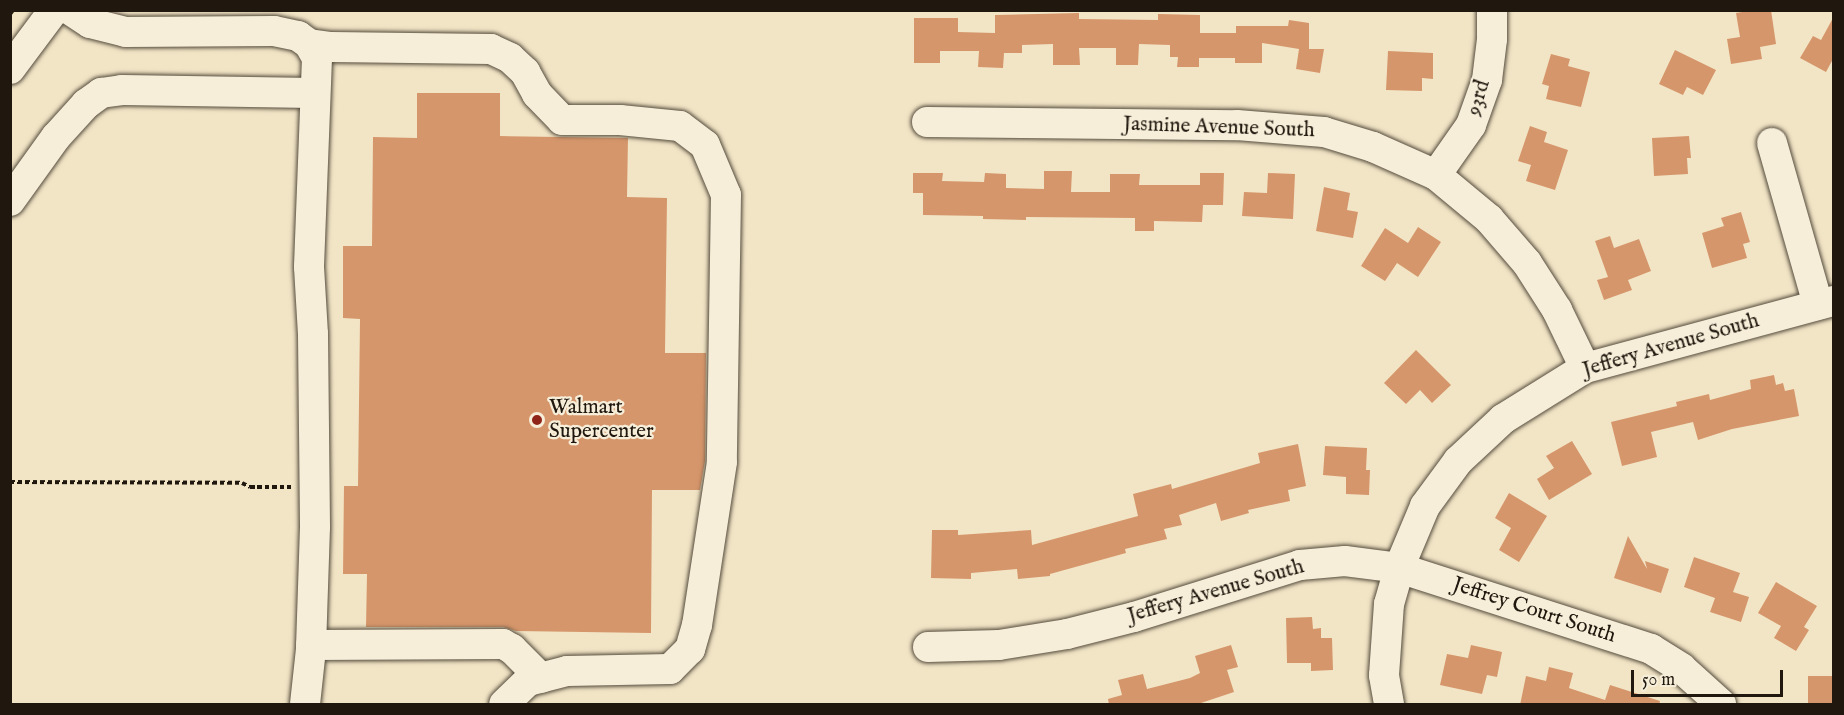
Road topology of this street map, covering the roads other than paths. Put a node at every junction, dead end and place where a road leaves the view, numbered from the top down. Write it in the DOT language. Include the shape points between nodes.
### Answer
graph roads {
  1 [pos="54,10"];
  2 [pos="70,10"];
  3 [pos="1492,10"];
  4 [pos="309,44"];
  5 [pos="10,69"];
  6 [pos="314,93"];
  7 [pos="927,123"];
  8 [pos="1772,143"];
  9 [pos="1436,175"];
  10 [pos="10,201"];
  11 [pos="1826,303"];
  12 [pos="1584,368"];
  13 [pos="1399,568"];
  14 [pos="311,645"];
  15 [pos="928,647"];
  16 [pos="541,678"];
  17 [pos="305,705"];
  18 [pos="504,705"];
  19 [pos="1389,705"];
  20 [pos="1721,705"];
  1 -- 5 [label="street"];
  2 -- 4 [label="street" via="90,23 126,32 274,31 298,36"];
  3 -- 9 [label="street, 93rd" via="1486,80 1471,125"];
  4 -- 6 [label="street" via="317,58"];
  4 -- 16 [label="street" via="492,49 525,72 537,94 562,120 680,126 705,145 726,195 722,462 690,649 670,669 567,671"];
  6 -- 10 [label="street" via="101,93 56,137"];
  6 -- 14 [label="street" via="309,267 314,487"];
  7 -- 9 [label="street, Jasmine Avenue South" via="1237,125 1324,132 1373,147"];
  8 -- 11 [label="street"];
  9 -- 12 [label="street, Jasmine Avenue South" via="1489,219 1527,263 1557,310"];
  11 -- 12 [label="street, Jeffery Avenue South"];
  12 -- 13 [label="street, Jeffery Avenue South" via="1503,419 1458,461 1425,506"];
  13 -- 15 [label="street, Jeffery Avenue South" via="1345,561 1300,565 1067,634 999,645"];
  13 -- 19 [label="street" via="1389,604 1384,675"];
  13 -- 20 [label="street, Jeffrey Court South" via="1651,649 1681,668"];
  14 -- 16 [label="street" via="503,644"];
  14 -- 17 [label="street"];
  16 -- 18 [label="street" via="528,681"];
}
